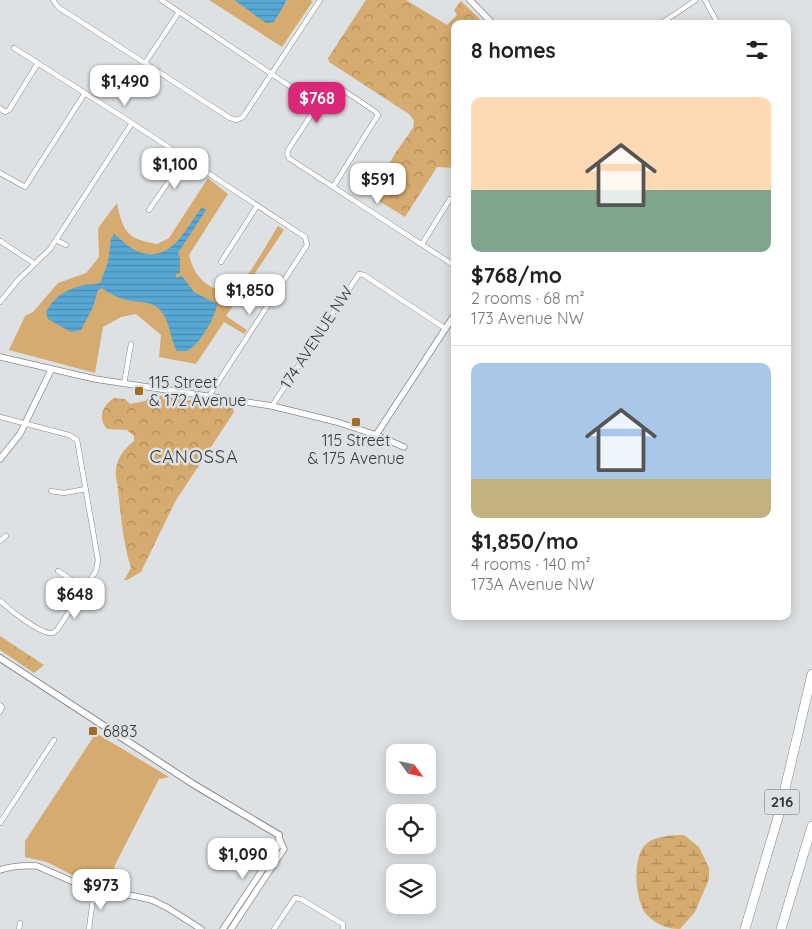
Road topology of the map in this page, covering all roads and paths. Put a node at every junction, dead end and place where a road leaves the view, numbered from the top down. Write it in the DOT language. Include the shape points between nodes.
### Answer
graph roads {
  1 [pos="161,0"];
  2 [pos="320,0"];
  3 [pos="470,0"];
  4 [pos="696,0"];
  5 [pos="705,0"];
  6 [pos="53,1"];
  7 [pos="179,12"];
  8 [pos="489,20"];
  9 [pos="666,20"];
  10 [pos="716,20"];
  11 [pos="14,48"];
  12 [pos="38,63"];
  13 [pos="145,63"];
  14 [pos="271,74"];
  15 [pos="85,93"];
  16 [pos="318,105"];
  17 [pos="0,108"];
  18 [pos="132,123"];
  19 [pos="185,158"];
  20 [pos="0,173"];
  21 [pos="333,187"];
  22 [pos="451,199"];
  23 [pos="258,206"];
  24 [pos="149,210"];
  25 [pos="56,240"];
  26 [pos="0,241"];
  27 [pos="422,244"];
  28 [pos="66,246"];
  29 [pos="221,262"];
  30 [pos="451,263"];
  31 [pos="35,264"];
  32 [pos="0,302"];
  33 [pos="451,321"];
  34 [pos="446,329"];
  35 [pos="131,344"];
  36 [pos="0,357"];
  37 [pos="52,370"];
  38 [pos="124,384"];
  39 [pos="209,396"];
  40 [pos="272,406"];
  41 [pos="0,418"];
  42 [pos="26,424"];
  43 [pos="376,435"];
  44 [pos="404,447"];
  45 [pos="0,459"];
  46 [pos="86,489"];
  47 [pos="51,491"];
  48 [pos="6,536"];
  49 [pos="0,541"];
  50 [pos="58,571"];
  51 [pos="84,588"];
  52 [pos="0,601"];
  53 [pos="0,658"];
  54 [pos="812,674"];
  55 [pos="54,740"];
  56 [pos="0,823"];
  57 [pos="812,826"];
  58 [pos="278,835"];
  59 [pos="0,870"];
  60 [pos="94,891"];
  61 [pos="20,923"];
  62 [pos="343,928"];
  63 [pos="19,929"];
  64 [pos="89,929"];
  65 [pos="201,929"];
  66 [pos="223,929"];
  67 [pos="231,929"];
  68 [pos="274,929"];
  69 [pos="745,929"];
  70 [pos="781,929"];
  1 -- 7 [label="street"];
  2 -- 14 [label="street"];
  3 -- 8 [label="street"];
  4 -- 9 [label="street"];
  5 -- 10 [label="street"];
  6 -- 13 [label="street"];
  7 -- 13 [label="street"];
  7 -- 14 [label="street"];
  11 -- 12 [label="street"];
  12 -- 15 [label="street"];
  12 -- 17 [label="street" via="9,110 5,112"];
  13 -- 14 [label="street" via="237,120"];
  14 -- 16 [label="street"];
  15 -- 18 [label="street"];
  15 -- 20 [label="street" via="26,187"];
  16 -- 21 [label="street" via="287,154"];
  16 -- 21 [label="street" via="332,86 339,87 378,115"];
  18 -- 19 [label="street"];
  18 -- 25 [label="street"];
  19 -- 23 [label="street"];
  19 -- 24 [label="street"];
  21 -- 27 [label="street"];
  22 -- 27 [label="street"];
  23 -- 29 [label="street"];
  23 -- 39 [label="street" via="302,234 307,245"];
  25 -- 28 [label="street"];
  25 -- 31 [label="street"];
  26 -- 31 [label="street"];
  27 -- 30 [label="street"];
  31 -- 32 [label="street"];
  33 -- 34 [label="street"];
  34 -- 40 [label="street, 174 AVENUE NW" via="359,274"];
  34 -- 43 [label="street"];
  35 -- 38 [label="street"];
  36 -- 37 [label="street"];
  37 -- 38 [label="street"];
  37 -- 42 [label="street"];
  38 -- 39 [label="street"];
  39 -- 40 [label="street"];
  40 -- 43 [label="street" via="315,415"];
  41 -- 42 [label="street"];
  42 -- 45 [label="street"];
  42 -- 46 [label="street" via="75,438"];
  43 -- 44 [label="street"];
  46 -- 47 [label="street" via="64,493"];
  46 -- 51 [label="street" via="98,560 96,571"];
  48 -- 49 [label="street"];
  50 -- 51 [label="street"];
  51 -- 52 [label="street" via="52,634 44,632"];
  53 -- 58 [label="main road"];
  54 -- 69 [label="highway, 216" via="779,814"];
  55 -- 56 [label="street"];
  57 -- 70 [label="highway, 216"];
  58 -- 66 [label="street" via="279,846"];
  58 -- 67 [label="street" via="284,849"];
  59 -- 60 [label="street" via="37,866"];
  60 -- 64 [label="street"];
  60 -- 65 [label="street" via="152,900"];
  61 -- 63 [label="street"];
  62 -- 68 [label="street" via="343,924 295,898"];
}
